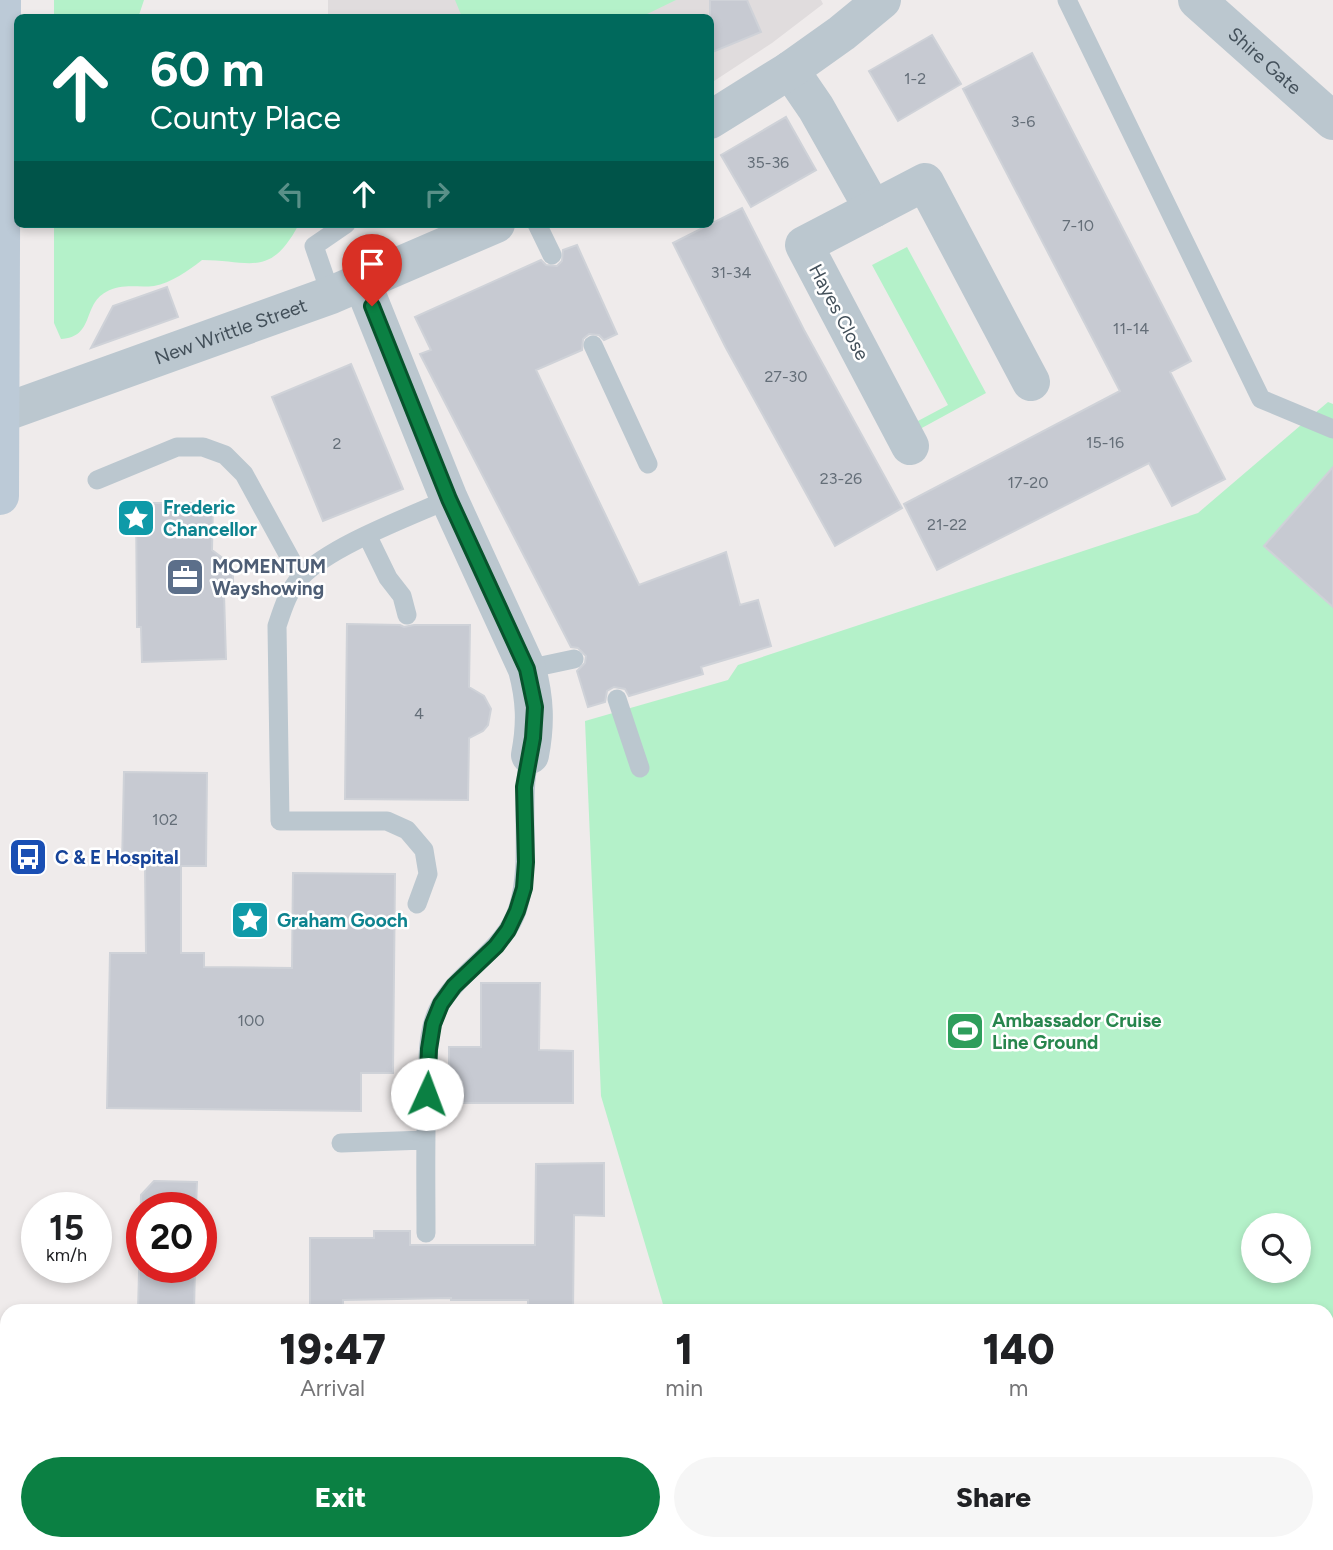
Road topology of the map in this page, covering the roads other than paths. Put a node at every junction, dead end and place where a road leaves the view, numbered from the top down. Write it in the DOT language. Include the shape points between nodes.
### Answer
graph roads {
  1 [pos="2,0"];
  2 [pos="883,0"];
  3 [pos="1067,0"];
  4 [pos="1197,0"];
  5 [pos="790,69"];
  6 [pos="714,117"];
  7 [pos="1333,121"];
  8 [pos="873,209"];
  9 [pos="340,228"];
  10 [pos="487,228"];
  11 [pos="539,228"];
  12 [pos="552,255"];
  13 [pos="347,289"];
  14 [pos="593,345"];
  15 [pos="1031,382"];
  16 [pos="1,414"];
  17 [pos="1333,429"];
  18 [pos="910,446"];
  19 [pos="648,464"];
  20 [pos="97,480"];
  21 [pos="0,496"];
  22 [pos="449,499"];
  23 [pos="368,537"];
  24 [pos="301,578"];
  25 [pos="407,615"];
  26 [pos="574,659"];
  27 [pos="527,669"];
  28 [pos="617,699"];
  29 [pos="530,755"];
  30 [pos="640,768"];
  31 [pos="417,904"];
  32 [pos="425,1140"];
  33 [pos="341,1143"];
  34 [pos="426,1233"];
  1 -- 16 [label="main road"];
  2 -- 5 [label="street"];
  3 -- 17 [label="lane" via="1261,399"];
  4 -- 7 [label="street, Shire Gate"];
  5 -- 6 [label="street"];
  5 -- 8 [label="street"];
  8 -- 15 [label="street, Hayes Close" via="925,182"];
  8 -- 18 [label="street, Hayes Close" via="804,245"];
  9 -- 13 [label="lane" via="314,246"];
  10 -- 13 [label="street, New Writtle Street"];
  11 -- 12 [label="lane"];
  13 -- 16 [label="street, New Writtle Street"];
  13 -- 22 [label="street"];
  14 -- 19 [label="lane"];
  16 -- 21 [label="main road"];
  20 -- 24 [label="lane" via="177,447 203,447 225,455 244,474"];
  22 -- 23 [label="lane"];
  22 -- 27 [label="street"];
  23 -- 24 [label="lane" via="323,559"];
  23 -- 25 [label="lane" via="402,596"];
  24 -- 31 [label="lane" via="285,600 277,626 280,821 387,821 407,830 424,850 428,874"];
  26 -- 27 [label="lane"];
  27 -- 29 [label="street" via="535,721"];
  28 -- 30 [label="lane"];
  29 -- 32 [label="lane" via="524,787 524,888 508,930 454,986 433,1024"];
  32 -- 33 [label="lane"];
  32 -- 34 [label="lane"];
}
